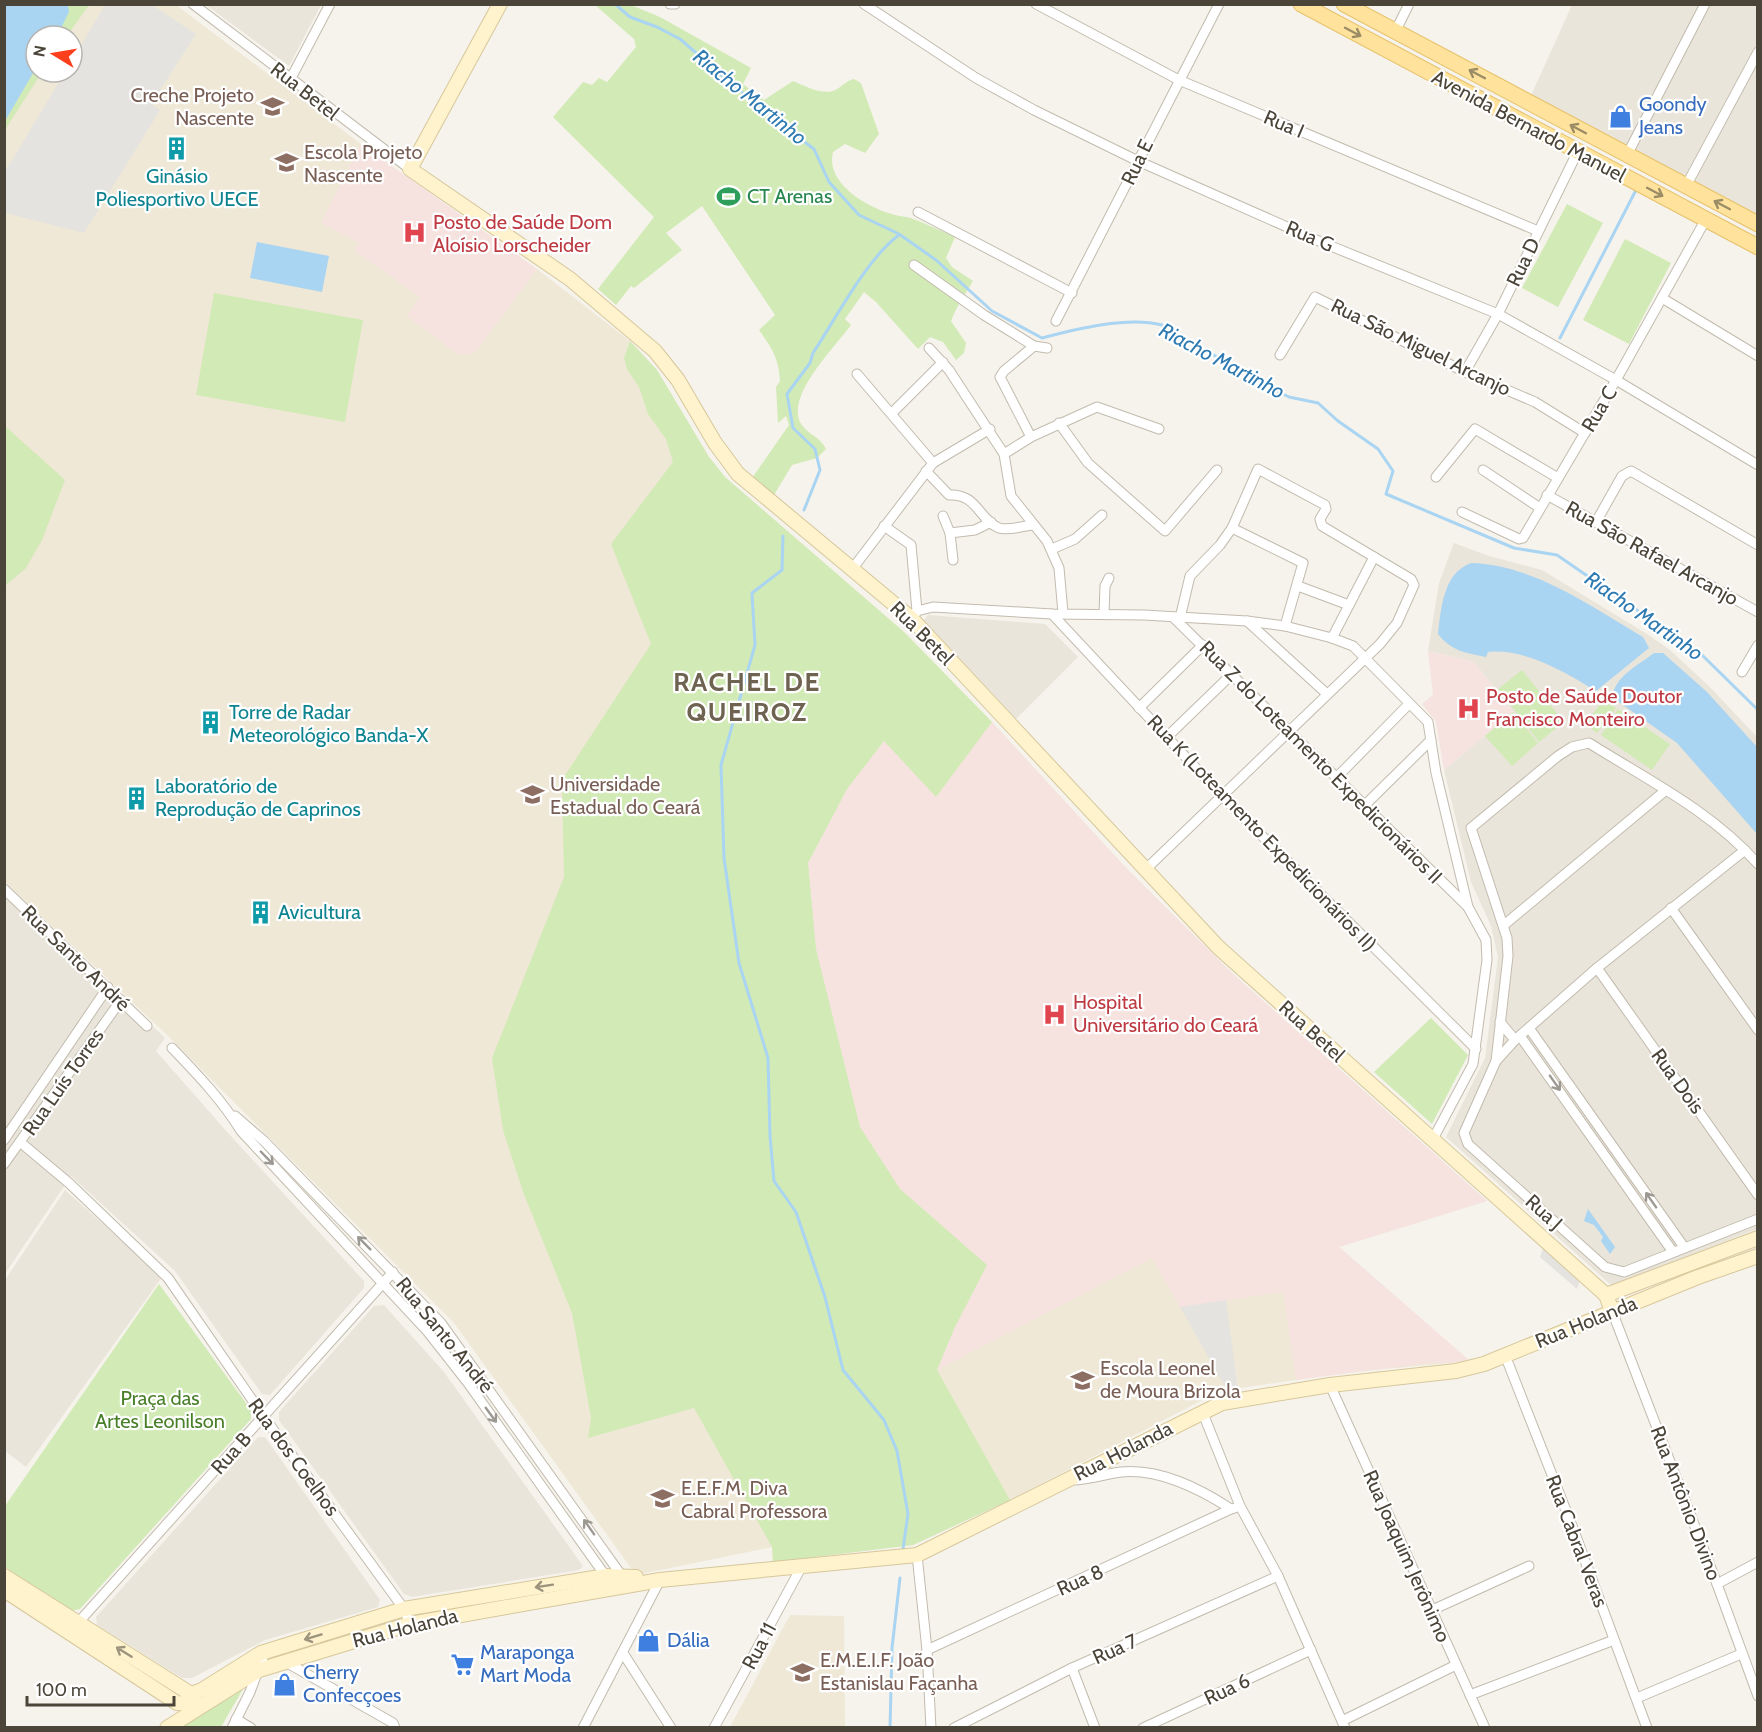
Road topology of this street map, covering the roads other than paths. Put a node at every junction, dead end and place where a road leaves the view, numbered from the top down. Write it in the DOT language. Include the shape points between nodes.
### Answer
graph roads {
  1 [pos="193,4"];
  2 [pos="330,4"];
  3 [pos="500,4"];
  4 [pos="670,4"];
  5 [pos="675,4"];
  6 [pos="864,4"];
  7 [pos="1036,4"];
  8 [pos="1219,4"];
  9 [pos="1344,4"];
  10 [pos="1409,4"];
  11 [pos="1706,4"];
  12 [pos="1306,6"];
  13 [pos="1395,32"];
  14 [pos="1758,52"];
  15 [pos="290,80"];
  16 [pos="1179,80"];
  17 [pos="1578,151"];
  18 [pos="1627,155"];
  19 [pos="1138,161"];
  20 [pos="410,169"];
  21 [pos="1686,186"];
  22 [pos="918,212"];
  23 [pos="1706,219"];
  24 [pos="1758,224"];
  25 [pos="1538,231"];
  26 [pos="1758,247"];
  27 [pos="914,265"];
  28 [pos="1072,292"];
  29 [pos="1662,298"];
  30 [pos="1498,314"];
  31 [pos="1056,321"];
  32 [pos="1034,346"];
  33 [pos="929,348"];
  34 [pos="1047,348"];
  35 [pos="1280,355"];
  36 [pos="1758,356"];
  37 [pos="943,362"];
  38 [pos="1465,372"];
  39 [pos="857,374"];
  40 [pos="1616,380"];
  41 [pos="892,413"];
  42 [pos="1059,423"];
  43 [pos="990,429"];
  44 [pos="1159,429"];
  45 [pos="1585,433"];
  46 [pos="1030,437"];
  47 [pos="1004,454"];
  48 [pos="933,463"];
  49 [pos="1758,465"];
  50 [pos="1217,470"];
  51 [pos="1483,470"];
  52 [pos="926,471"];
  53 [pos="1436,477"];
  54 [pos="1558,478"];
  55 [pos="1547,495"];
  56 [pos="1540,508"];
  57 [pos="1462,512"];
  58 [pos="1102,515"];
  59 [pos="942,516"];
  60 [pos="991,522"];
  61 [pos="1596,522"];
  62 [pos="1033,525"];
  63 [pos="884,526"];
  64 [pos="1232,528"];
  65 [pos="950,532"];
  66 [pos="1758,545"];
  67 [pos="1052,549"];
  68 [pos="1374,557"];
  69 [pos="953,560"];
  70 [pos="853,568"];
  71 [pos="1109,578"];
  72 [pos="1298,586"];
  73 [pos="1349,605"];
  74 [pos="1758,612"];
  75 [pos="1058,614"];
  76 [pos="1104,614"];
  77 [pos="915,615"];
  78 [pos="1177,617"];
  79 [pos="1247,621"];
  80 [pos="1285,626"];
  81 [pos="1332,638"];
  82 [pos="1203,645"];
  83 [pos="1758,645"];
  84 [pos="1363,658"];
  85 [pos="1742,672"];
  86 [pos="1233,674"];
  87 [pos="1327,694"];
  88 [pos="1409,704"];
  89 [pos="1139,708"];
  90 [pos="1290,731"];
  91 [pos="1167,737"];
  92 [pos="1431,740"];
  93 [pos="1336,777"];
  94 [pos="1666,790"];
  95 [pos="1223,797"];
  96 [pos="1365,805"];
  97 [pos="1745,850"];
  98 [pos="1758,864"];
  99 [pos="1145,870"];
  100 [pos="4,890"];
  101 [pos="1468,907"];
  102 [pos="1671,908"];
  103 [pos="1504,925"];
  104 [pos="1597,968"];
  105 [pos="108,987"];
  106 [pos="121,1000"];
  107 [pos="1500,1022"];
  108 [pos="147,1026"];
  109 [pos="1529,1028"];
  110 [pos="1758,1030"];
  111 [pos="1517,1038"];
  112 [pos="172,1048"];
  113 [pos="1476,1049"];
  114 [pos="1496,1061"];
  115 [pos="231,1113"];
  116 [pos="1433,1139"];
  117 [pos="4,1140"];
  118 [pos="20,1142"];
  119 [pos="6,1157"];
  120 [pos="1758,1195"];
  121 [pos="1758,1219"];
  122 [pos="1758,1238"];
  123 [pos="1684,1247"];
  124 [pos="1673,1252"];
  125 [pos="1756,1260"];
  126 [pos="393,1272"];
  127 [pos="1624,1272"];
  128 [pos="382,1282"];
  129 [pos="1606,1295"];
  130 [pos="1612,1311"];
  131 [pos="1505,1355"];
  132 [pos="1330,1384"];
  133 [pos="1202,1411"];
  134 [pos="264,1417"];
  135 [pos="1067,1480"];
  136 [pos="1236,1507"];
  137 [pos="917,1555"];
  138 [pos="1758,1562"];
  139 [pos="803,1564"];
  140 [pos="1529,1566"];
  141 [pos="4,1576"];
  142 [pos="1278,1576"];
  143 [pos="625,1580"];
  144 [pos="660,1580"];
  145 [pos="608,1581"];
  146 [pos="1717,1584"];
  147 [pos="4,1590"];
  148 [pos="404,1609"];
  149 [pos="1430,1611"];
  150 [pos="410,1624"];
  151 [pos="73,1628"];
  152 [pos="1614,1640"];
  153 [pos="927,1650"];
  154 [pos="1311,1650"];
  155 [pos="264,1652"];
  156 [pos="623,1653"];
  157 [pos="1742,1654"];
  158 [pos="284,1661"];
  159 [pos="1456,1665"];
  160 [pos="1072,1668"];
  161 [pos="260,1670"];
  162 [pos="1470,1695"];
  163 [pos="1758,1696"];
  164 [pos="1637,1698"];
  165 [pos="194,1704"];
  166 [pos="234,1723"];
  167 [pos="1343,1725"];
  168 [pos="1645,1727"];
  169 [pos="167,1728"];
  170 [pos="251,1728"];
  171 [pos="395,1728"];
  172 [pos="583,1728"];
  173 [pos="670,1728"];
  174 [pos="714,1728"];
  175 [pos="931,1728"];
  176 [pos="954,1728"];
  177 [pos="1095,1728"];
  178 [pos="1143,1728"];
  179 [pos="1485,1728"];
  1 -- 15 [label="street, Rua Betel"];
  2 -- 15 [label="street"];
  3 -- 20 [label="street"];
  4 -- 5 [label="street"];
  6 -- 19 [label="street, Rua G" via="976,78"];
  7 -- 16 [label="street, Rua I"];
  8 -- 16 [label="street, Rua E"];
  9 -- 13 [label="main road, Avenida Bernardo Manuel"];
  10 -- 13 [label="street"];
  11 -- 18 [label="street"];
  12 -- 17 [label="main road, Avenida Bernardo Manuel, one-way"];
  18 -- 13 [label="main road, Avenida Bernardo Manuel, one-way"];
  14 -- 21 [label="street"];
  15 -- 20 [label="street, Rua Betel"];
  16 -- 19 [label="street, Rua E"];
  16 -- 25 [label="street, Rua I"];
  17 -- 23 [label="main road, Avenida Bernardo Manuel, one-way"];
  17 -- 25 [label="street, Rua D"];
  18 -- 21 [label="main road, Avenida Bernardo Manuel"];
  19 -- 28 [label="street, Rua E"];
  19 -- 30 [label="street, Rua G"];
  20 -- 70 [label="street, Rua Betel" via="570,279 624,322 678,380 738,474"];
  24 -- 21 [label="main road, Avenida Bernardo Manuel, one-way"];
  22 -- 28 [label="street"];
  23 -- 26 [label="main road, Avenida Bernardo Manuel"];
  23 -- 29 [label="street, Rua C"];
  25 -- 30 [label="street, Rua D"];
  27 -- 32 [label="street"];
  28 -- 31 [label="street, Rua E"];
  29 -- 36 [label="street"];
  29 -- 40 [label="street, Rua C"];
  30 -- 38 [label="street, Rua D"];
  30 -- 40 [label="street, Rua G"];
  32 -- 34 [label="street"];
  32 -- 46 [label="street" via="1002,372 1002,382"];
  33 -- 37 [label="street"];
  35 -- 38 [label="street, Rua São Miguel Arcanjo" via="1315,297"];
  37 -- 41 [label="street"];
  37 -- 43 [label="street"];
  38 -- 45 [label="street, Rua São Miguel Arcanjo" via="1534,402"];
  39 -- 41 [label="street"];
  40 -- 45 [label="street, Rua C"];
  40 -- 49 [label="street, Rua G"];
  41 -- 48 [label="street"];
  42 -- 44 [label="street" via="1097,407"];
  42 -- 46 [label="street"];
  42 -- 50 [label="street" via="1088,464 1165,531"];
  43 -- 47 [label="street"];
  43 -- 48 [label="street"];
  45 -- 54 [label="street, Rua C"];
  46 -- 47 [label="street"];
  47 -- 62 [label="street" via="1011,496"];
  48 -- 52 [label="street"];
  51 -- 56 [label="street"];
  52 -- 60 [label="street" via="949,495 962,496 979,507"];
  52 -- 63 [label="street"];
  53 -- 54 [label="street" via="1475,429"];
  54 -- 55 [label="street, Rua C"];
  55 -- 56 [label="street, Rua C"];
  55 -- 61 [label="street, Rua São Rafael Arcanjo"];
  56 -- 57 [label="street, Rua C" via="1520,540"];
  58 -- 67 [label="street" via="1075,539"];
  59 -- 65 [label="street"];
  60 -- 62 [label="street" via="1006,528"];
  60 -- 65 [label="street" via="975,530"];
  61 -- 66 [label="street" via="1622,476 1631,471"];
  61 -- 74 [label="street, Rua São Rafael Arcanjo"];
  62 -- 67 [label="street"];
  63 -- 70 [label="street"];
  63 -- 77 [label="street" via="911,545"];
  64 -- 68 [label="street" via="1258,469 1325,505 1322,526"];
  64 -- 72 [label="street" via="1304,563"];
  64 -- 78 [label="street" via="1190,576"];
  65 -- 69 [label="street"];
  67 -- 75 [label="street" via="1061,577"];
  68 -- 73 [label="street"];
  68 -- 84 [label="street" via="1411,579 1414,585 1392,630"];
  70 -- 77 [label="street, Rua Betel"];
  71 -- 76 [label="street"];
  72 -- 73 [label="street"];
  72 -- 80 [label="street"];
  73 -- 81 [label="street"];
  75 -- 76 [label="street"];
  75 -- 77 [label="street" via="933,607"];
  75 -- 89 [label="street, Rua K (Loteamento Expedicionários II)"];
  76 -- 78 [label="street"];
  77 -- 99 [label="street, Rua Betel"];
  78 -- 79 [label="street"];
  78 -- 82 [label="street, Rua Z do Loteamento Expedicionários II"];
  79 -- 80 [label="street"];
  79 -- 87 [label="street"];
  80 -- 81 [label="street"];
  81 -- 84 [label="street" via="1353,646"];
  82 -- 86 [label="street, Rua Z do Loteamento Expedicionários II"];
  82 -- 89 [label="street"];
  83 -- 85 [label="street"];
  84 -- 87 [label="street"];
  84 -- 88 [label="street"];
  86 -- 90 [label="street, Rua Z do Loteamento Expedicionários II"];
  86 -- 91 [label="street"];
  87 -- 90 [label="street"];
  88 -- 92 [label="street" via="1428,722"];
  88 -- 93 [label="street"];
  89 -- 91 [label="street, Rua K (Loteamento Expedicionários II)"];
  90 -- 93 [label="street, Rua Z do Loteamento Expedicionários II"];
  90 -- 95 [label="street"];
  91 -- 95 [label="street, Rua K (Loteamento Expedicionários II)"];
  92 -- 96 [label="street"];
  92 -- 101 [label="street"];
  93 -- 96 [label="street, Rua Z do Loteamento Expedicionários II"];
  94 -- 97 [label="street" via="1683,799"];
  94 -- 103 [label="street"];
  94 -- 103 [label="street" via="1589,743 1579,744 1558,756 1486,814 1471,828 1471,835"];
  95 -- 99 [label="street"];
  95 -- 113 [label="street, Rua K (Loteamento Expedicionários II)"];
  96 -- 101 [label="street, Rua Z do Loteamento Expedicionários II"];
  97 -- 98 [label="street"];
  97 -- 102 [label="street"];
  99 -- 116 [label="street, Rua Betel" via="1218,947"];
  100 -- 105 [label="street, Rua Santo André"];
  101 -- 113 [label="street" via="1481,928 1487,952"];
  102 -- 104 [label="street"];
  102 -- 110 [label="street"];
  103 -- 107 [label="street" via="1508,957"];
  104 -- 109 [label="street"];
  104 -- 120 [label="street, Rua Dois"];
  105 -- 106 [label="street, Rua Santo André"];
  105 -- 117 [label="street, Rua Luís Torres"];
  106 -- 108 [label="street, Rua Santo André"];
  106 -- 118 [label="street, Rua Luís Torres"];
  107 -- 111 [label="street"];
  107 -- 114 [label="street"];
  109 -- 111 [label="street"];
  123 -- 109 [label="street, one-way"];
  111 -- 114 [label="street"];
  111 -- 124 [label="street, one-way"];
  112 -- 115 [label="street, Rua Santo André"];
  113 -- 116 [label="street" via="1473,1064"];
  114 -- 127 [label="street, Rua J" via="1464,1128 1468,1144 1605,1267"];
  126 -- 115 [label="street, Rua Santo André, one-way" via="264,1141"];
  115 -- 128 [label="street, Rua Santo André, one-way" via="241,1131"];
  116 -- 129 [label="street, Rua Betel"];
  118 -- 119 [label="street, Rua Luís Torres"];
  118 -- 134 [label="street, Rua dos Coelhos" via="168,1278"];
  121 -- 123 [label="street, Rua Holanda"];
  122 -- 129 [label="street, Rua Holanda"];
  123 -- 124 [label="street, Rua Holanda"];
  124 -- 127 [label="street, Rua Holanda"];
  125 -- 130 [label="street, Rua Holanda"];
  126 -- 128 [label="street, Rua B"];
  143 -- 126 [label="street, Rua Santo André, one-way" via="441,1323"];
  128 -- 134 [label="street, Rua B"];
  128 -- 145 [label="street, Rua Santo André, one-way" via="468,1383"];
  129 -- 130 [label="street, Rua Betel"];
  130 -- 131 [label="street, Rua Holanda"];
  130 -- 146 [label="street, Rua Antônio Divino"];
  131 -- 132 [label="street, Rua Holanda" via="1456,1371"];
  131 -- 152 [label="street, Rua Cabral Veras"];
  132 -- 133 [label="street, Rua Holanda" via="1241,1398"];
  132 -- 149 [label="street, Rua Joaquim Jerônimo"];
  133 -- 135 [label="street, Rua Holanda"];
  133 -- 136 [label="street"];
  134 -- 148 [label="street, Rua dos Coelhos"];
  134 -- 151 [label="street, Rua B"];
  135 -- 136 [label="street" via="1136,1472 1188,1485"];
  135 -- 137 [label="street, Rua Holanda"];
  136 -- 142 [label="street"];
  136 -- 153 [label="street, Rua 8"];
  137 -- 139 [label="street, Rua Holanda"];
  137 -- 153 [label="street"];
  138 -- 146 [label="street"];
  139 -- 144 [label="street, Rua Holanda"];
  139 -- 174 [label="street, Rua 11"];
  140 -- 149 [label="street"];
  141 -- 151 [label="street"];
  142 -- 154 [label="street"];
  142 -- 160 [label="street, Rua 7"];
  143 -- 144 [label="street, Rua Holanda"];
  143 -- 145 [label="street, Rua Holanda"];
  144 -- 156 [label="street"];
  145 -- 148 [label="street, Rua Holanda, one-way"];
  145 -- 150 [label="street, Rua Holanda"];
  146 -- 157 [label="street, Rua Antônio Divino"];
  147 -- 151 [label="street"];
  148 -- 150 [label="street, Rua dos Coelhos"];
  148 -- 155 [label="street, Rua Holanda, one-way"];
  149 -- 159 [label="street, Rua Joaquim Jerônimo"];
  150 -- 158 [label="street, Rua Holanda"];
  151 -- 165 [label="street"];
  152 -- 162 [label="street"];
  152 -- 164 [label="street, Rua Cabral Veras"];
  153 -- 175 [label="street"];
  154 -- 167 [label="street"];
  154 -- 178 [label="street, Rua 6"];
  155 -- 161 [label="street"];
  155 -- 165 [label="street, Rua Holanda" via="202,1690"];
  156 -- 172 [label="street"];
  156 -- 173 [label="street"];
  157 -- 163 [label="street, Rua Antônio Divino"];
  157 -- 164 [label="street"];
  158 -- 161 [label="street, Rua Holanda"];
  158 -- 171 [label="street"];
  159 -- 162 [label="street, Rua Joaquim Jerônimo"];
  159 -- 167 [label="street"];
  160 -- 176 [label="street, Rua 7"];
  160 -- 177 [label="street"];
  161 -- 165 [label="street, Rua Holanda"];
  161 -- 166 [label="street"];
  162 -- 179 [label="street, Rua Joaquim Jerônimo"];
  164 -- 168 [label="street, Rua Cabral Veras"];
  165 -- 169 [label="street, Rua Holanda"];
  166 -- 170 [label="street"];
}
